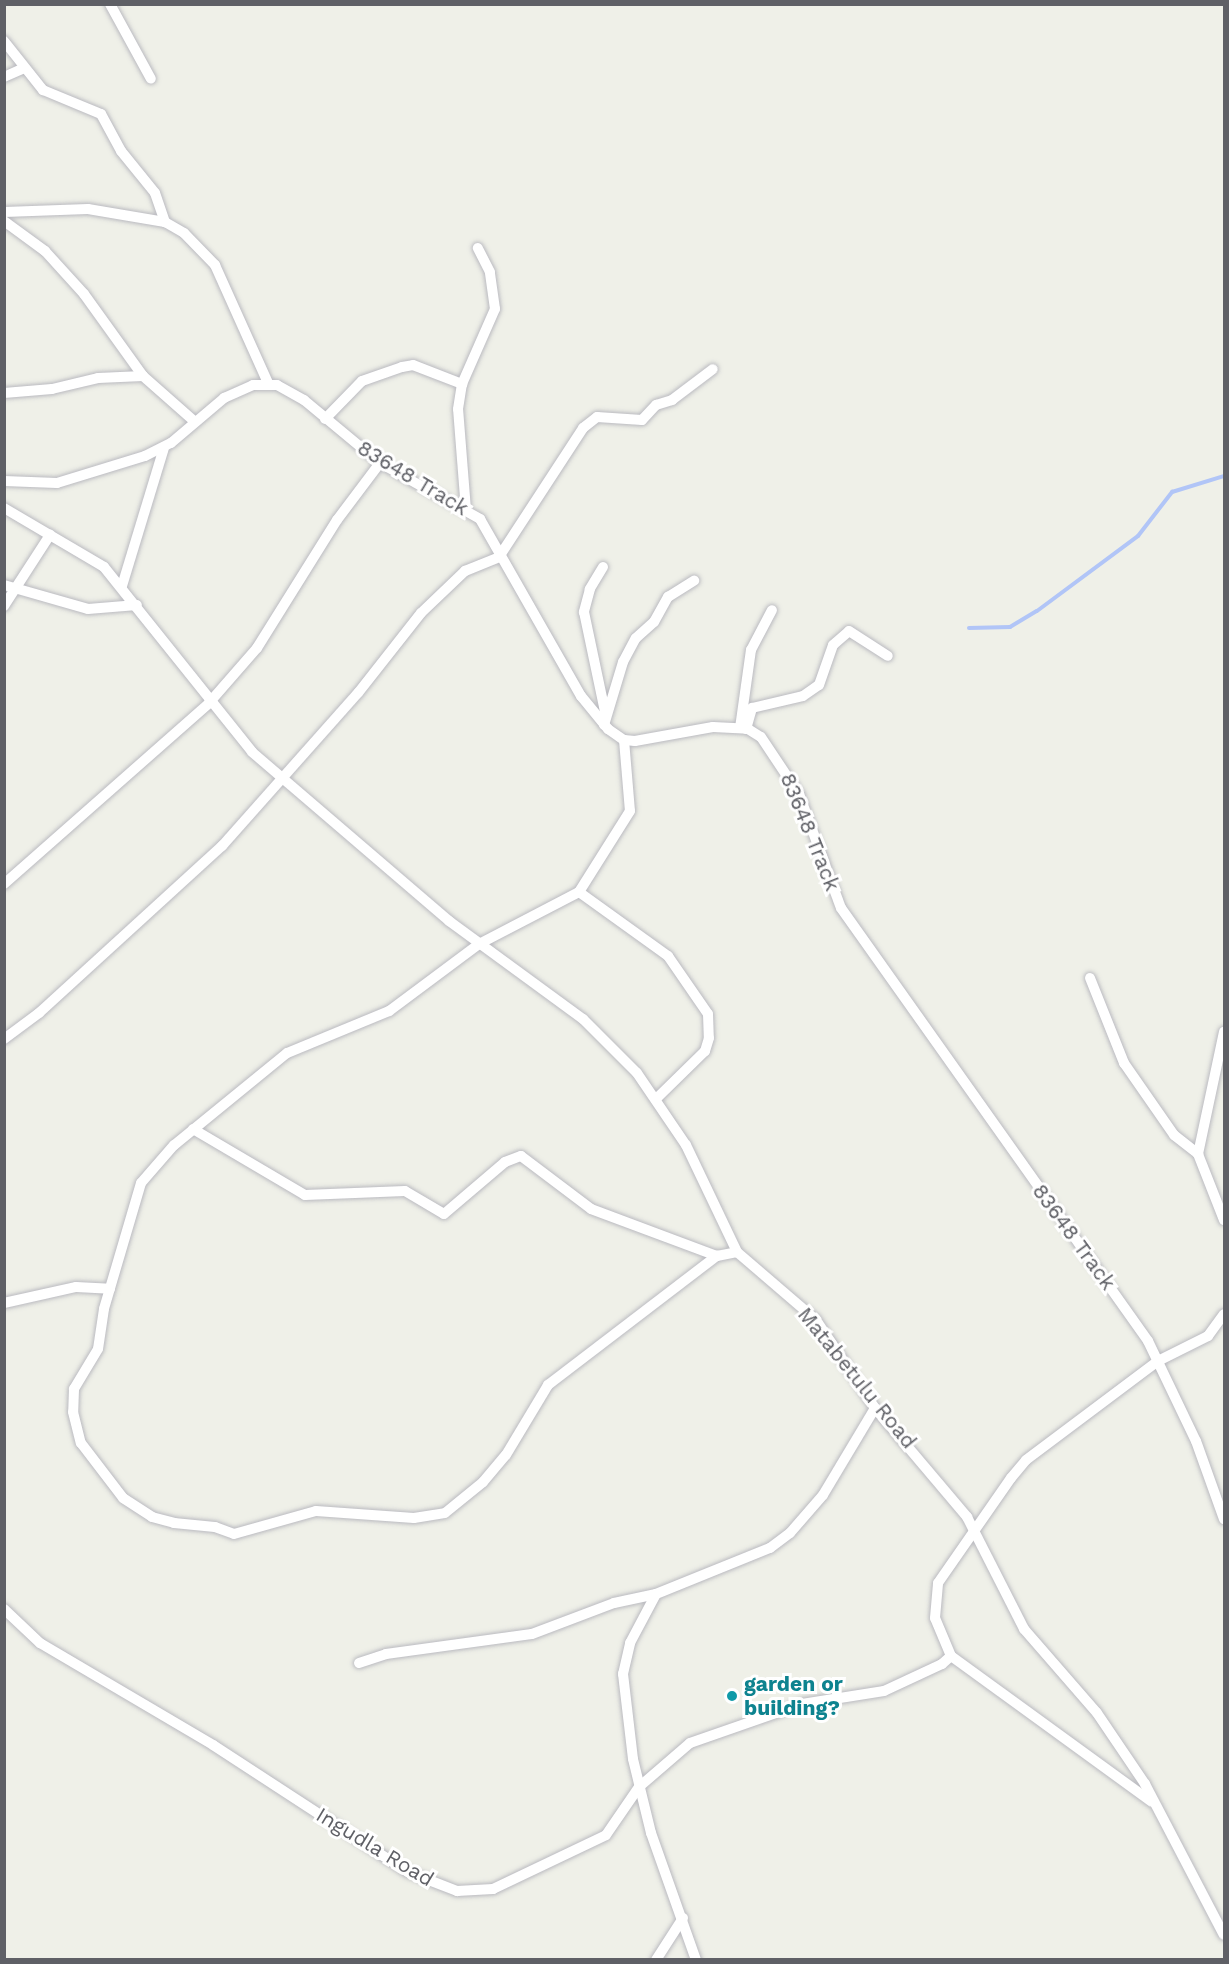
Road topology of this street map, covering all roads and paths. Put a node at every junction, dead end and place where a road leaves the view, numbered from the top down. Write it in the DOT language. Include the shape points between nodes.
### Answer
graph roads {
  1 [pos="110,4"];
  2 [pos="4,41"];
  3 [pos="22,69"];
  4 [pos="4,77"];
  5 [pos="151,79"];
  6 [pos="4,212"];
  7 [pos="4,221"];
  8 [pos="165,222"];
  9 [pos="478,248"];
  10 [pos="713,369"];
  11 [pos="143,376"];
  12 [pos="268,383"];
  13 [pos="462,384"];
  14 [pos="4,393"];
  15 [pos="325,418"];
  16 [pos="194,421"];
  17 [pos="164,448"];
  18 [pos="380,463"];
  19 [pos="4,481"];
  20 [pos="4,508"];
  21 [pos="466,510"];
  22 [pos="50,535"];
  23 [pos="499,556"];
  24 [pos="603,567"];
  25 [pos="694,581"];
  26 [pos="10,586"];
  27 [pos="122,586"];
  28 [pos="137,605"];
  29 [pos="4,606"];
  30 [pos="772,610"];
  31 [pos="888,656"];
  32 [pos="209,703"];
  33 [pos="606,725"];
  34 [pos="743,729"];
  35 [pos="624,740"];
  36 [pos="283,780"];
  37 [pos="4,884"];
  38 [pos="579,892"];
  39 [pos="480,944"];
  40 [pos="1090,978"];
  41 [pos="1224,1032"];
  42 [pos="4,1039"];
  43 [pos="656,1099"];
  44 [pos="194,1129"];
  45 [pos="1198,1154"];
  46 [pos="1224,1220"];
  47 [pos="736,1252"];
  48 [pos="717,1256"];
  49 [pos="110,1289"];
  50 [pos="4,1303"];
  51 [pos="1224,1314"];
  52 [pos="1158,1361"];
  53 [pos="875,1408"];
  54 [pos="1224,1519"];
  55 [pos="977,1532"];
  56 [pos="656,1594"];
  57 [pos="4,1609"];
  58 [pos="951,1656"];
  59 [pos="359,1663"];
  60 [pos="639,1787"];
  61 [pos="1159,1808"];
  62 [pos="683,1918"];
  63 [pos="1224,1935"];
  64 [pos="656,1959"];
  65 [pos="696,1959"];
  1 -- 5 [label="street"];
  2 -- 3 [label="street"];
  3 -- 4 [label="street"];
  3 -- 8 [label="street" via="52,96 101,114 121,152 155,193"];
  6 -- 8 [label="street" via="88,209"];
  7 -- 11 [label="street" via="29,236 84,294"];
  8 -- 12 [label="street" via="202,248 215,265"];
  9 -- 13 [label="street" via="490,272 495,309"];
  10 -- 23 [label="street" via="672,400 656,405 642,420 597,417 583,428"];
  11 -- 14 [label="street" via="98,378 52,389"];
  11 -- 16 [label="street"];
  12 -- 15 [label="street, 83648 Track" via="290,390"];
  12 -- 16 [label="street" via="230,394"];
  13 -- 15 [label="street" via="414,366 402,367 362,381"];
  13 -- 21 [label="street" via="458,429"];
  15 -- 18 [label="street, 83648 Track"];
  16 -- 17 [label="street"];
  17 -- 19 [label="street" via="57,483"];
  17 -- 27 [label="street"];
  18 -- 21 [label="street, 83648 Track"];
  18 -- 32 [label="street" via="337,520 257,648"];
  20 -- 22 [label="street, Matabetulu Road"];
  21 -- 23 [label="street, 83648 Track" via="480,519"];
  22 -- 26 [label="street"];
  22 -- 27 [label="street, Matabetulu Road" via="90,557"];
  23 -- 33 [label="street, 83648 Track" via="581,696"];
  23 -- 36 [label="street" via="465,571 421,613"];
  24 -- 33 [label="street" via="590,589 584,612"];
  25 -- 33 [label="street" via="668,597 654,622 636,638 623,662"];
  26 -- 28 [label="street" via="88,609"];
  26 -- 29 [label="street"];
  27 -- 28 [label="street, Matabetulu Road"];
  28 -- 32 [label="street, Matabetulu Road"];
  30 -- 34 [label="street" via="751,650"];
  31 -- 34 [label="street" via="849,631 833,645 819,685 804,696 752,708"];
  32 -- 36 [label="street, Matabetulu Road"];
  32 -- 37 [label="street"];
  33 -- 35 [label="street, 83648 Track"];
  34 -- 35 [label="street" via="713,727"];
  34 -- 52 [label="street, 83648 Track" via="761,737 790,775 841,908 1084,1247"];
  35 -- 38 [label="street" via="630,811"];
  36 -- 39 [label="street, Matabetulu Road"];
  36 -- 42 [label="street" via="222,846 39,1013"];
  38 -- 39 [label="street"];
  38 -- 43 [label="street" via="668,956 708,1014 710,1038 705,1051"];
  39 -- 43 [label="street, Matabetulu Road" via="583,1019 637,1072"];
  39 -- 44 [label="street" via="389,1011 287,1053"];
  40 -- 45 [label="street" via="1124,1064 1174,1135"];
  41 -- 45 [label="street"];
  43 -- 47 [label="street, Matabetulu Road" via="696,1164"];
  44 -- 48 [label="street" via="305,1195 405,1191 444,1214 505,1162 521,1156 591,1209"];
  44 -- 49 [label="street" via="162,1158 135,1194 136,1209"];
  45 -- 46 [label="street"];
  47 -- 48 [label="street"];
  47 -- 53 [label="street, Matabetulu Road" via="816,1320"];
  48 -- 49 [label="street" via="548,1385 506,1455 453,1510 414,1518 316,1511 234,1534 215,1527 174,1523 141,1511 123,1498 81,1443 73,1412 75,1389 98,1349"];
  49 -- 50 [label="street" via="76,1287"];
  51 -- 52 [label="street" via="1208,1336"];
  52 -- 54 [label="street, 83648 Track" via="1196,1441"];
  52 -- 55 [label="street" via="1026,1460"];
  53 -- 55 [label="street, Matabetulu Road" via="924,1461"];
  53 -- 56 [label="street" via="823,1495 790,1533 771,1548"];
  55 -- 58 [label="street" via="938,1583 935,1618"];
  55 -- 61 [label="street, Matabetulu Road" via="1024,1629 1098,1713"];
  56 -- 59 [label="street" via="614,1603 532,1635 386,1654"];
  56 -- 60 [label="street" via="630,1643 623,1674 629,1743"];
  57 -- 60 [label="street, Ingudla Road" via="40,1642 213,1745 408,1872 446,1889 493,1888 596,1840 617,1822"];
  58 -- 60 [label="street, Ingudla Road" via="922,1675 884,1691 802,1704 696,1740 667,1759"];
  58 -- 61 [label="street"];
  60 -- 62 [label="street"];
  61 -- 63 [label="street, Matabetulu Road"];
  62 -- 64 [label="street"];
  62 -- 65 [label="street"];
}
